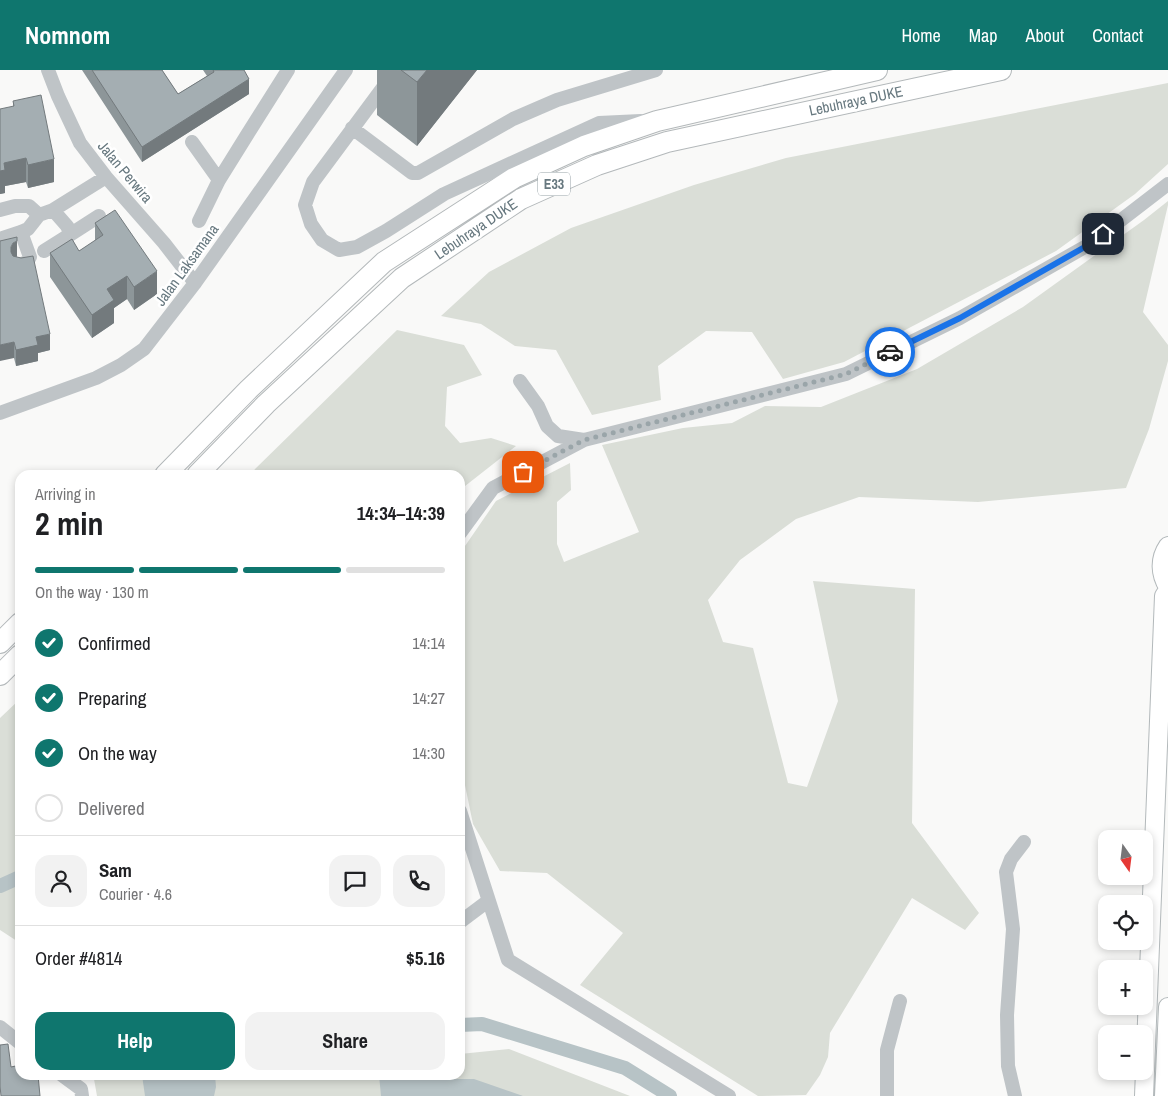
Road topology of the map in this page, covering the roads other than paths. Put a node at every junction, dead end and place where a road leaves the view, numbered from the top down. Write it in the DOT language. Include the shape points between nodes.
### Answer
graph roads {
  1 [pos="48,70"];
  2 [pos="288,70"];
  3 [pos="345,70"];
  4 [pos="396,70"];
  5 [pos="656,70"];
  6 [pos="877,70"];
  7 [pos="1001,70"];
  8 [pos="657,121"];
  9 [pos="352,128"];
  10 [pos="192,142"];
  11 [pos="106,178"];
  12 [pos="220,180"];
  13 [pos="1168,184"];
  14 [pos="0,210"];
  15 [pos="53,210"];
  16 [pos="39,215"];
  17 [pos="99,216"];
  18 [pos="199,221"];
  19 [pos="21,232"];
  20 [pos="71,234"];
  21 [pos="0,239"];
  22 [pos="44,251"];
  23 [pos="19,265"];
  24 [pos="195,283"];
  25 [pos="520,381"];
  26 [pos="0,413"];
  27 [pos="584,440"];
  28 [pos="170,470"];
  29 [pos="202,470"];
  30 [pos="465,526"];
  31 [pos="1168,546"];
  32 [pos="1168,589"];
  33 [pos="15,627"];
  34 [pos="0,643"];
  35 [pos="15,660"];
  36 [pos="0,675"];
  37 [pos="465,827"];
  38 [pos="1024,842"];
  39 [pos="488,901"];
  40 [pos="465,918"];
  41 [pos="900,1001"];
  42 [pos="1168,1006"];
  43 [pos="0,1027"];
  44 [pos="15,1039"];
  45 [pos="69,1080"];
  46 [pos="82,1096"];
  47 [pos="729,1096"];
  48 [pos="886,1096"];
  49 [pos="1015,1096"];
  50 [pos="1144,1096"];
  51 [pos="1164,1096"];
  1 -- 11 [label="street, Jalan Perwira" via="80,143"];
  2 -- 12 [label="street"];
  3 -- 24 [label="street, Jalan Laksamana"];
  4 -- 9 [label="street"];
  5 -- 9 [label="street" via="556,100 513,119 418,174 412,173"];
  6 -- 8 [label="highway, Lebuhraya DUKE / E33"];
  7 -- 29 [label="highway, Lebuhraya DUKE / E33" via="668,142 597,165 521,199 402,278 266,404"];
  8 -- 9 [label="street" via="599,123 444,194 357,248 340,250 322,240 311,224 305,205 313,182"];
  8 -- 28 [label="highway, Lebuhraya DUKE / E33" via="584,146 514,178 384,262"];
  10 -- 12 [label="street"];
  11 -- 15 [label="street"];
  11 -- 24 [label="street, Jalan Perwira"];
  12 -- 18 [label="street"];
  13 -- 27 [label="street" via="1090,244 960,318 846,374"];
  14 -- 16 [label="street" via="29,206"];
  15 -- 16 [label="street"];
  15 -- 20 [label="street"];
  16 -- 19 [label="street"];
  17 -- 20 [label="street"];
  19 -- 21 [label="street"];
  19 -- 23 [label="street" via="30,257"];
  20 -- 22 [label="street"];
  24 -- 26 [label="street, Jalan Laksamana" via="144,349 121,366"];
  25 -- 27 [label="street" via="538,406 547,426 558,436"];
  27 -- 30 [label="street" via="493,488"];
  31 -- 32 [label="main road" via="1161,570"];
  32 -- 50 [label="main road" via="1164,596"];
  33 -- 34 [label="highway"];
  35 -- 36 [label="highway"];
  37 -- 39 [label="street"];
  38 -- 49 [label="street" via="1006,872 1013,928 1007,1015 1008,1066"];
  39 -- 40 [label="street"];
  39 -- 47 [label="street" via="508,960"];
  41 -- 48 [label="street" via="887,1050"];
  42 -- 51 [label="main road"];
  43 -- 44 [label="street"];
  45 -- 46 [label="street" via="81,1089"];
}
